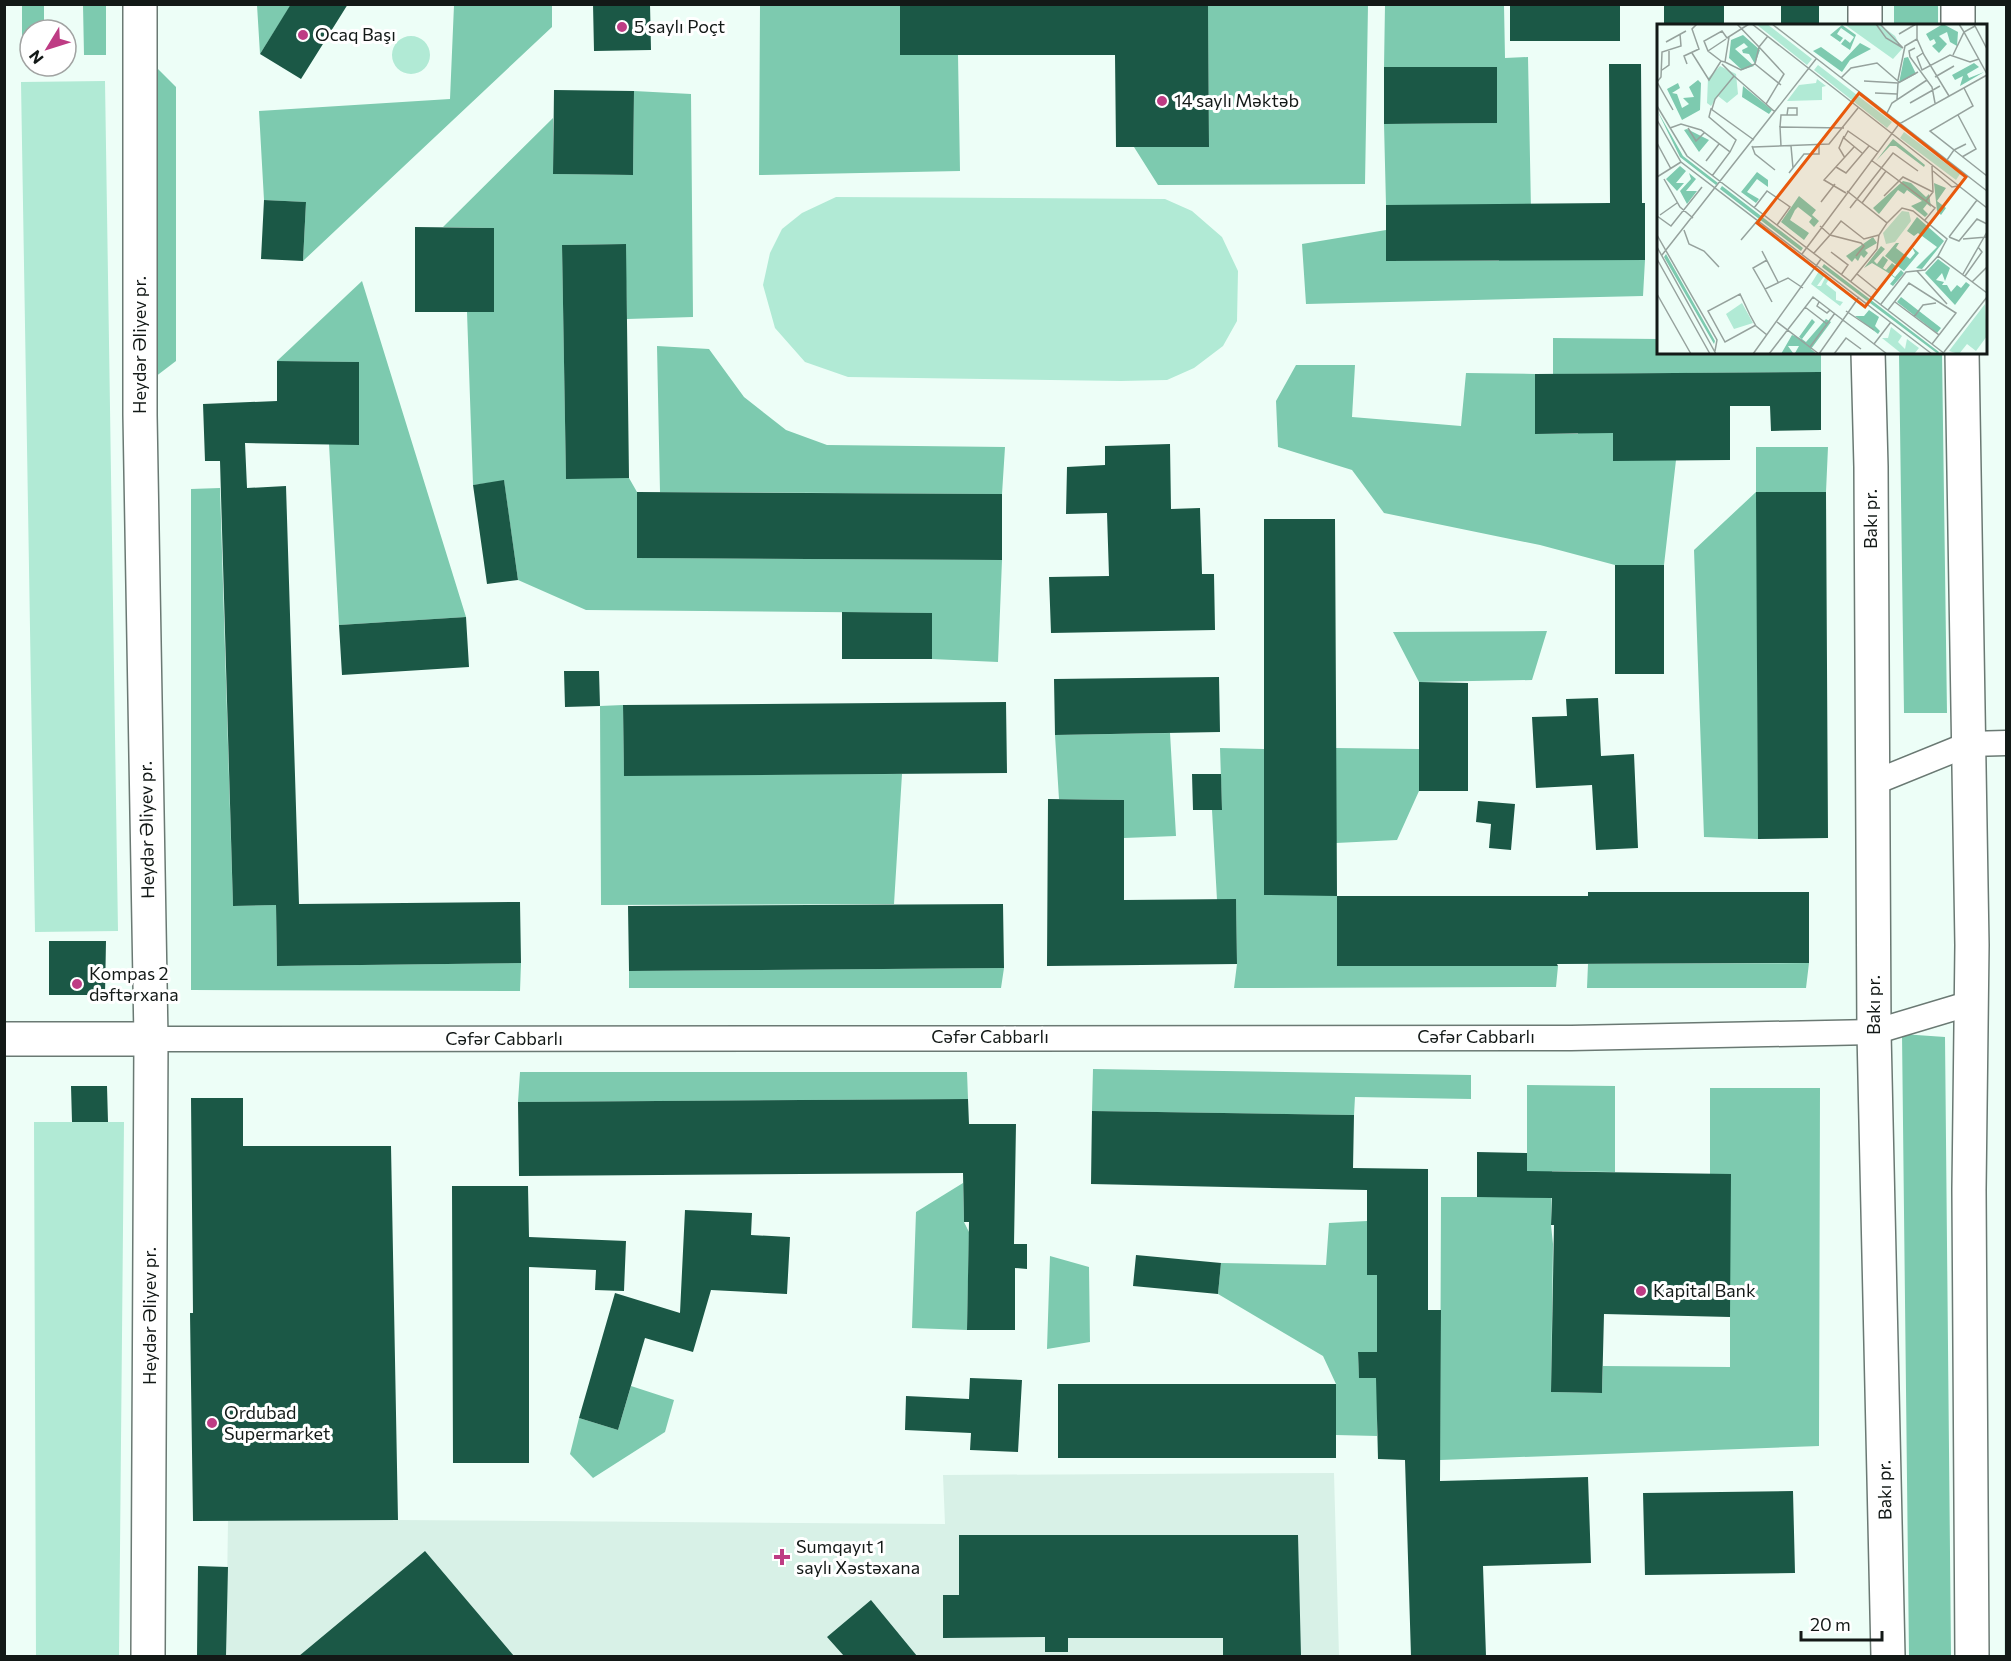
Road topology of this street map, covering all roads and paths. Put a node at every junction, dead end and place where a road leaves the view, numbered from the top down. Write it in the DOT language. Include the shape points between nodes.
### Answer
graph roads {
  1 [pos="140,4"];
  2 [pos="1865,4"];
  3 [pos="1958,4"];
  4 [pos="1865,24"];
  5 [pos="1958,24"];
  6 [pos="1868,354"];
  7 [pos="1962,354"];
  8 [pos="2007,743"];
  9 [pos="1969,744"];
  10 [pos="1873,783"];
  11 [pos="1971,1003"];
  12 [pos="1874,1032"];
  13 [pos="4,1039"];
  14 [pos="151,1039"];
  15 [pos="148,1656"];
  16 [pos="1888,1656"];
  17 [pos="1972,1656"];
  1 -- 14 [label="street, Heydər Əliyev pr." via="140,415"];
  2 -- 4 [label="street"];
  3 -- 5 [label="street"];
  6 -- 10 [label="street, Bakı pr."];
  7 -- 9 [label="street"];
  8 -- 9 [label="street"];
  9 -- 10 [label="street"];
  9 -- 11 [label="street"];
  10 -- 12 [label="street, Bakı pr."];
  11 -- 12 [label="street, Cəfər Cabbarlı"];
  11 -- 17 [label="street"];
  12 -- 14 [label="street, Cəfər Cabbarlı" via="1571,1038"];
  12 -- 16 [label="street, Bakı pr."];
  13 -- 14 [label="street, Cəfər Cabbarlı"];
  14 -- 15 [label="street, Heydər Əliyev pr."];
}
